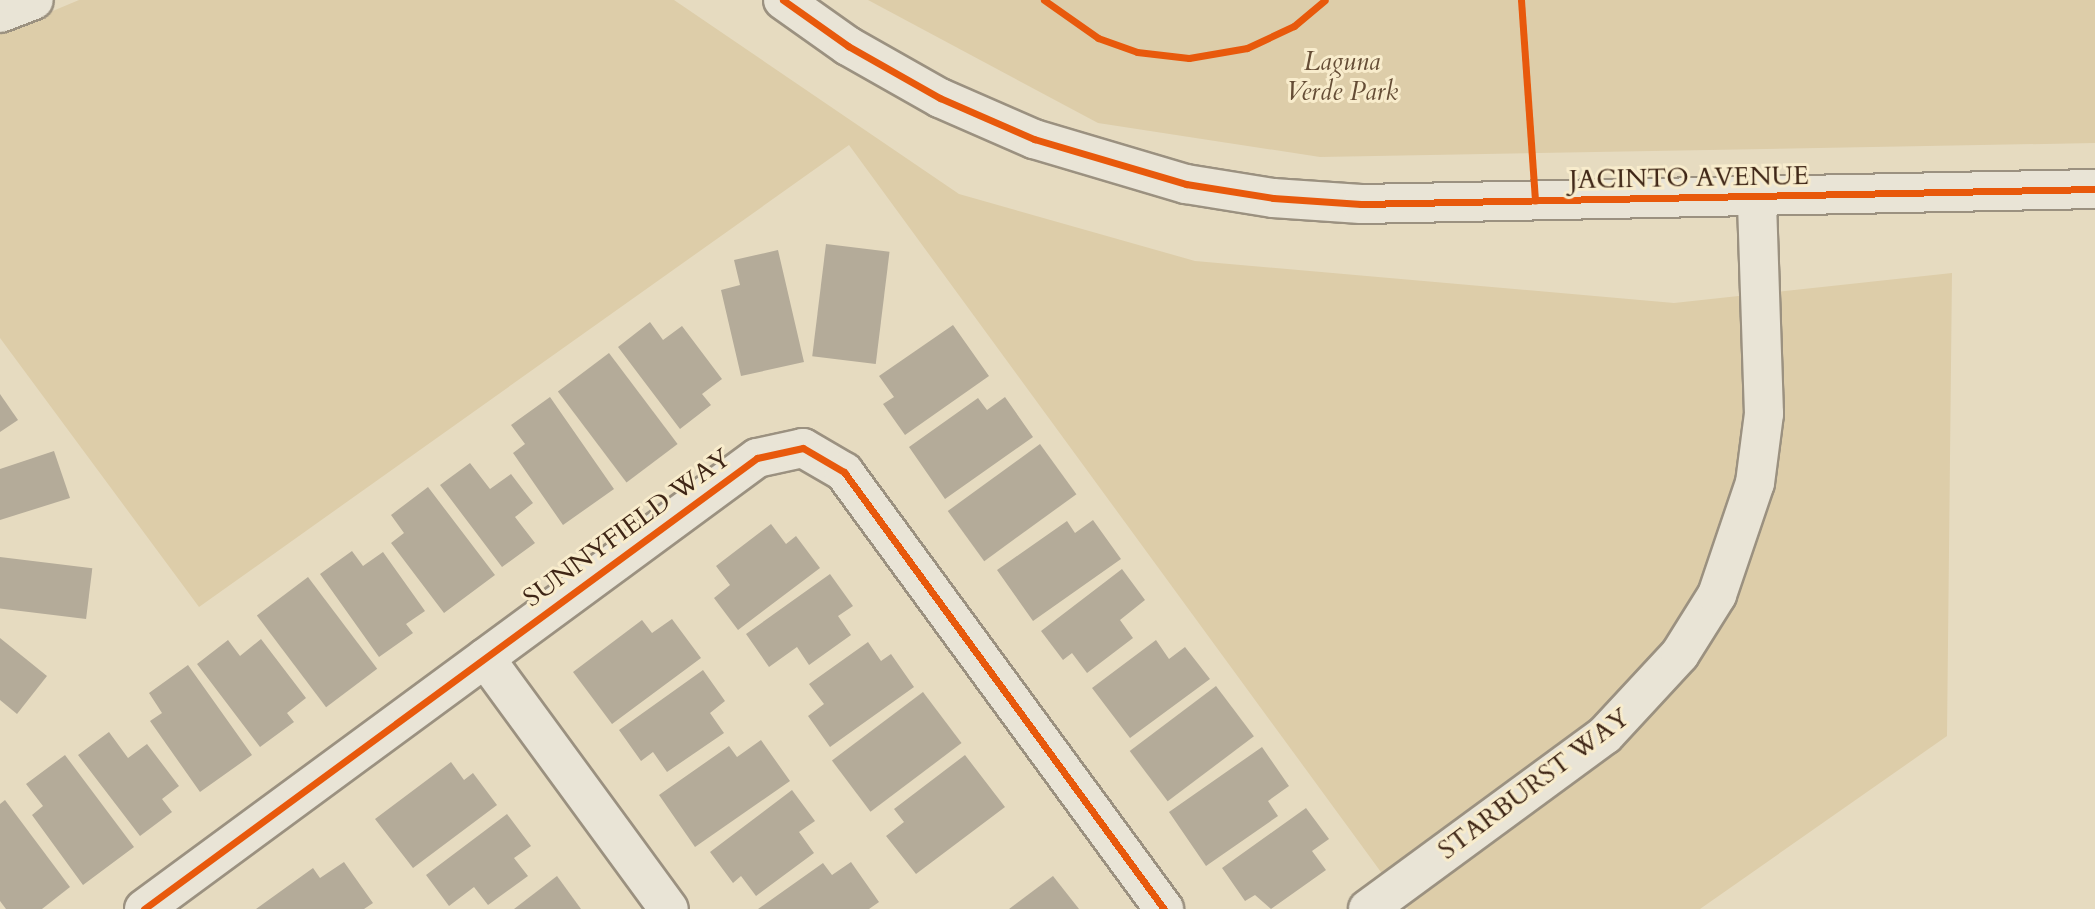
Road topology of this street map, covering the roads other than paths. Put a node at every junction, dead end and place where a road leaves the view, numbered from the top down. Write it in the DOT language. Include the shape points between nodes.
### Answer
graph roads {
  1 [pos="34,0"];
  2 [pos="783,0"];
  3 [pos="0,13"];
  4 [pos="2095,189"];
  5 [pos="1757,198"];
  6 [pos="485,658"];
  7 [pos="152,907"];
  8 [pos="669,909"];
  9 [pos="1164,909"];
  10 [pos="1368,909"];
  1 -- 3 [label="street"];
  2 -- 5 [label="street, JACINTO AVENUE" via="848,46 940,98 1034,139 1186,184 1361,204"];
  4 -- 5 [label="street, JACINTO AVENUE"];
  5 -- 10 [label="street, STARBURST WAY" via="1764,414 1755,483 1717,595 1680,654 1605,734"];
  6 -- 7 [label="street, SUNNYFIELD WAY"];
  6 -- 8 [label="street"];
  6 -- 9 [label="street, SUNNYFIELD WAY" via="757,458 803,448 844,472"];
}
